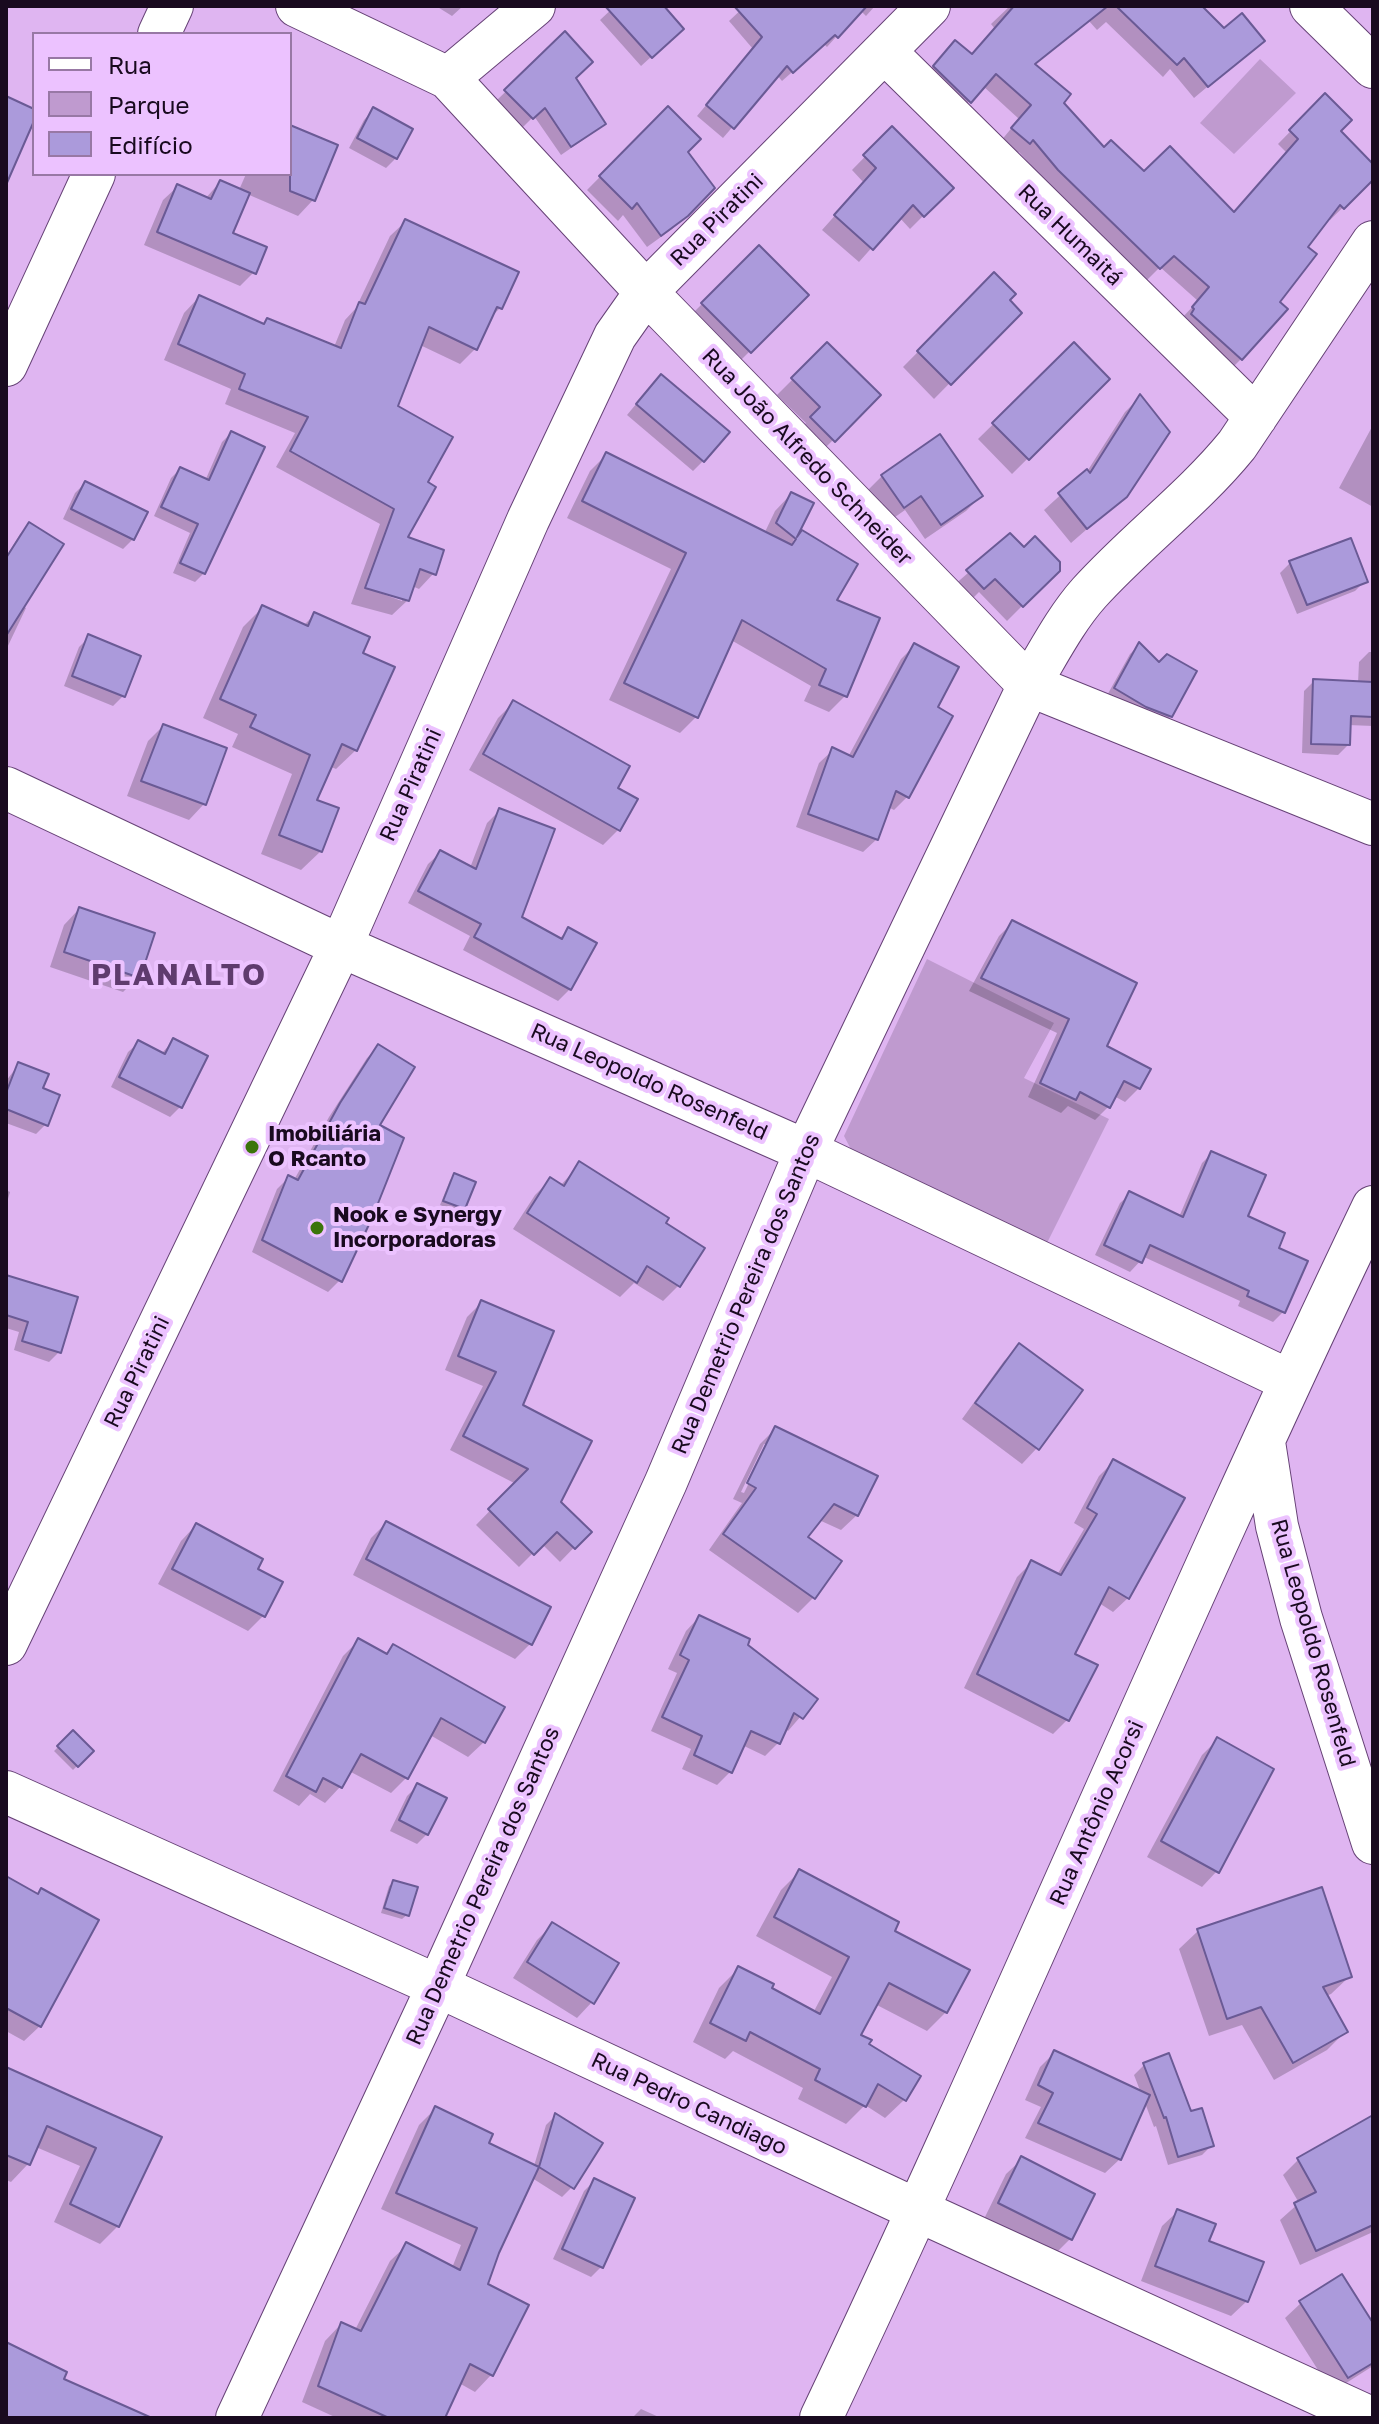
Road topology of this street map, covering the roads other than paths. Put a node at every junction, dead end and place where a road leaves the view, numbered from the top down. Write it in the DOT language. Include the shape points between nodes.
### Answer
graph roads {
  1 [pos="172,6"];
  2 [pos="297,6"];
  3 [pos="534,6"];
  4 [pos="929,6"];
  5 [pos="1311,6"];
  6 [pos="160,32"];
  7 [pos="885,52"];
  8 [pos="1373,67"];
  9 [pos="448,78"];
  10 [pos="93,176"];
  11 [pos="1373,242"];
  12 [pos="646,292"];
  13 [pos="6,365"];
  14 [pos="1256,417"];
  15 [pos="1029,685"];
  16 [pos="6,788"];
  17 [pos="1373,824"];
  18 [pos="341,946"];
  19 [pos="806,1151"];
  20 [pos="1373,1207"];
  21 [pos="1290,1381"];
  22 [pos="1264,1442"];
  23 [pos="6,1644"];
  24 [pos="6,1792"];
  25 [pos="1373,1843"];
  26 [pos="438,1986"];
  27 [pos="919,2211"];
  28 [pos="237,2418"];
  29 [pos="821,2418"];
  30 [pos="1371,2418"];
  1 -- 6 [label="street"];
  2 -- 9 [label="street, Rua João Alfredo Schneider"];
  3 -- 9 [label="street"];
  4 -- 7 [label="street, Rua Piratini"];
  5 -- 8 [label="street"];
  7 -- 12 [label="street, Rua Piratini"];
  7 -- 14 [label="street, Rua Humaitá"];
  9 -- 12 [label="street, Rua João Alfredo Schneider"];
  10 -- 13 [label="street"];
  11 -- 14 [label="street, Rua Demetrio Pereira dos Santos"];
  12 -- 15 [label="street, Rua João Alfredo Schneider"];
  12 -- 18 [label="street, Rua Piratini" via="615,336 528,520"];
  14 -- 15 [label="street, Rua Demetrio Pereira dos Santos" via="1215,472 1089,593"];
  15 -- 17 [label="street, Rua João Alfredo Schneider"];
  15 -- 19 [label="street, Rua Demetrio Pereira dos Santos"];
  16 -- 18 [label="street, Rua Leopoldo Rosenfeld"];
  18 -- 19 [label="street, Rua Leopoldo Rosenfeld"];
  18 -- 23 [label="street, Rua Piratini"];
  19 -- 21 [label="street, Rua Leopoldo Rosenfeld"];
  19 -- 26 [label="street, Rua Demetrio Pereira dos Santos" via="666,1482"];
  20 -- 21 [label="street, Rua Antônio Acorsi"];
  21 -- 22 [label="street, Rua Antônio Acorsi"];
  22 -- 25 [label="street, Rua Leopoldo Rosenfeld" via="1277,1526 1301,1618"];
  22 -- 27 [label="street, Rua Antônio Acorsi"];
  24 -- 26 [label="street, Rua Pedro Candiago"];
  26 -- 27 [label="street, Rua Pedro Candiago"];
  26 -- 28 [label="street, Rua Demetrio Pereira dos Santos"];
  27 -- 29 [label="street, Rua Antônio Acorsi"];
  27 -- 30 [label="street, Rua Pedro Candiago"];
}
